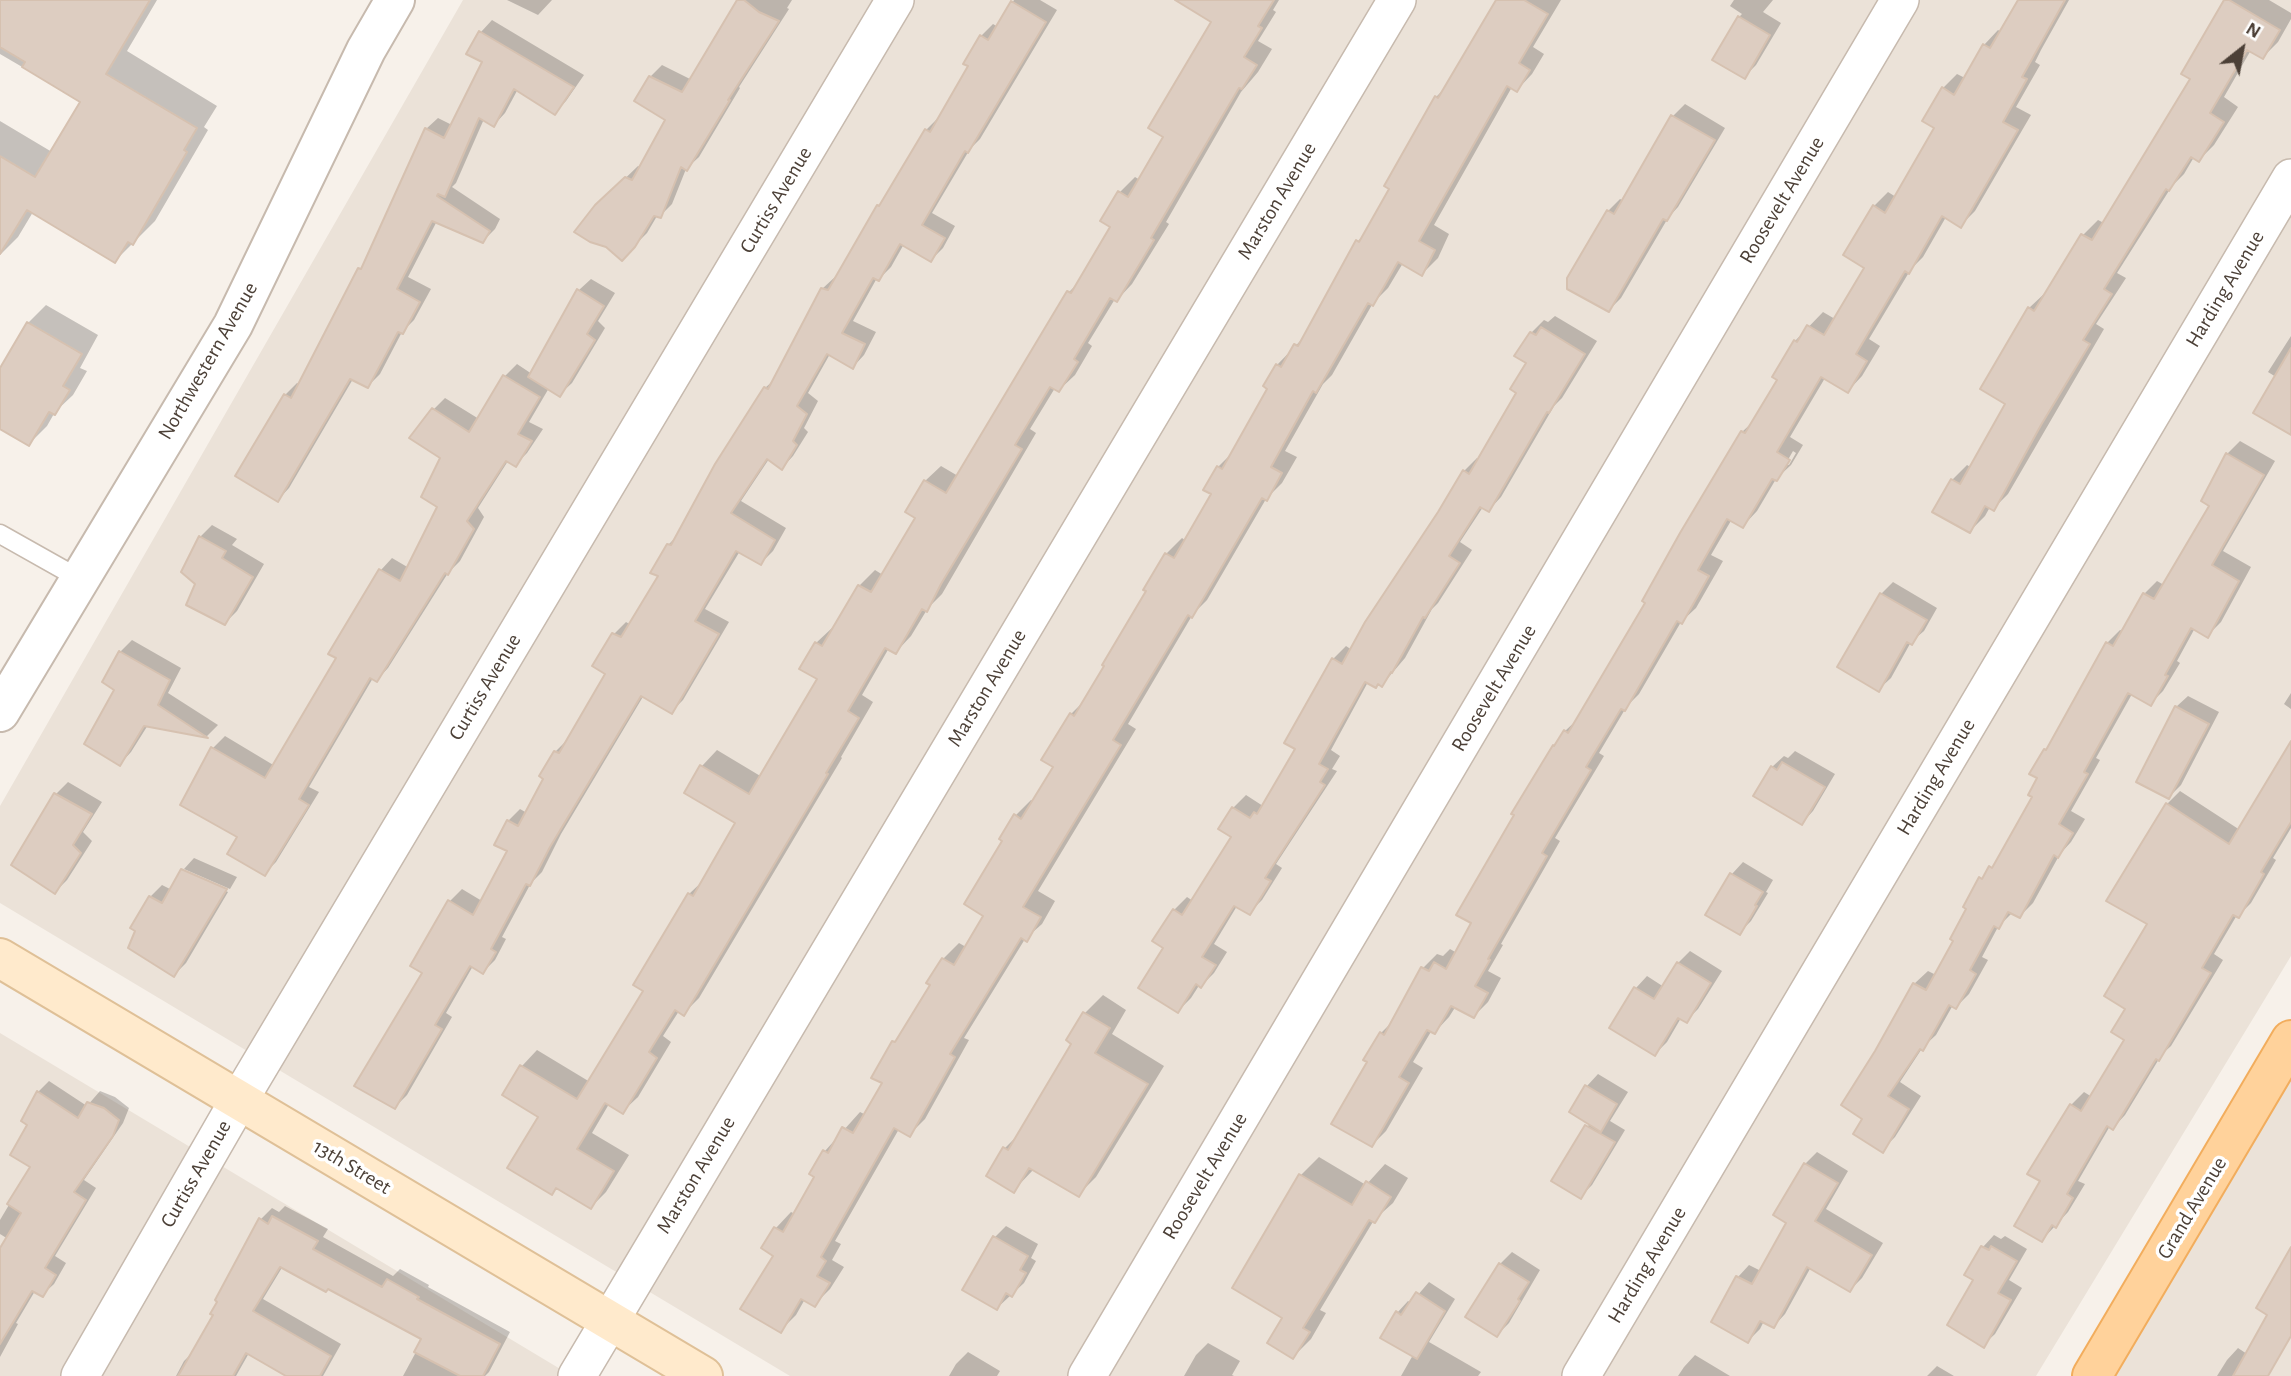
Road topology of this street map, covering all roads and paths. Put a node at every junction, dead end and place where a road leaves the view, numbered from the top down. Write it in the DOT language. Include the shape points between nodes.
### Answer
graph roads {
  1 [pos="395,0"];
  2 [pos="895,0"];
  3 [pos="1397,0"];
  4 [pos="1900,0"];
  5 [pos="2291,178"];
  6 [pos="0,534"];
  7 [pos="80,579"];
  8 [pos="0,712"];
  9 [pos="0,958"];
  10 [pos="2291,1040"];
  11 [pos="239,1100"];
  12 [pos="609,1320"];
  13 [pos="80,1376"];
  14 [pos="577,1376"];
  15 [pos="703,1376"];
  16 [pos="1087,1376"];
  17 [pos="1581,1376"];
  18 [pos="2092,1376"];
  1 -- 7 [label="street, Northwestern Avenue" via="366,50 233,325"];
  2 -- 11 [label="street, Curtiss Avenue"];
  3 -- 12 [label="street, Marston Avenue"];
  4 -- 16 [label="street, Roosevelt Avenue"];
  5 -- 17 [label="street, Harding Avenue"];
  6 -- 7 [label="lane"];
  7 -- 8 [label="street, Northwestern Avenue"];
  9 -- 11 [label="main road, 13th Street"];
  10 -- 18 [label="main road, Grand Avenue"];
  11 -- 12 [label="main road, 13th Street"];
  11 -- 13 [label="street, Curtiss Avenue"];
  12 -- 14 [label="street, Marston Avenue"];
  12 -- 15 [label="main road, 13th Street"];
}
